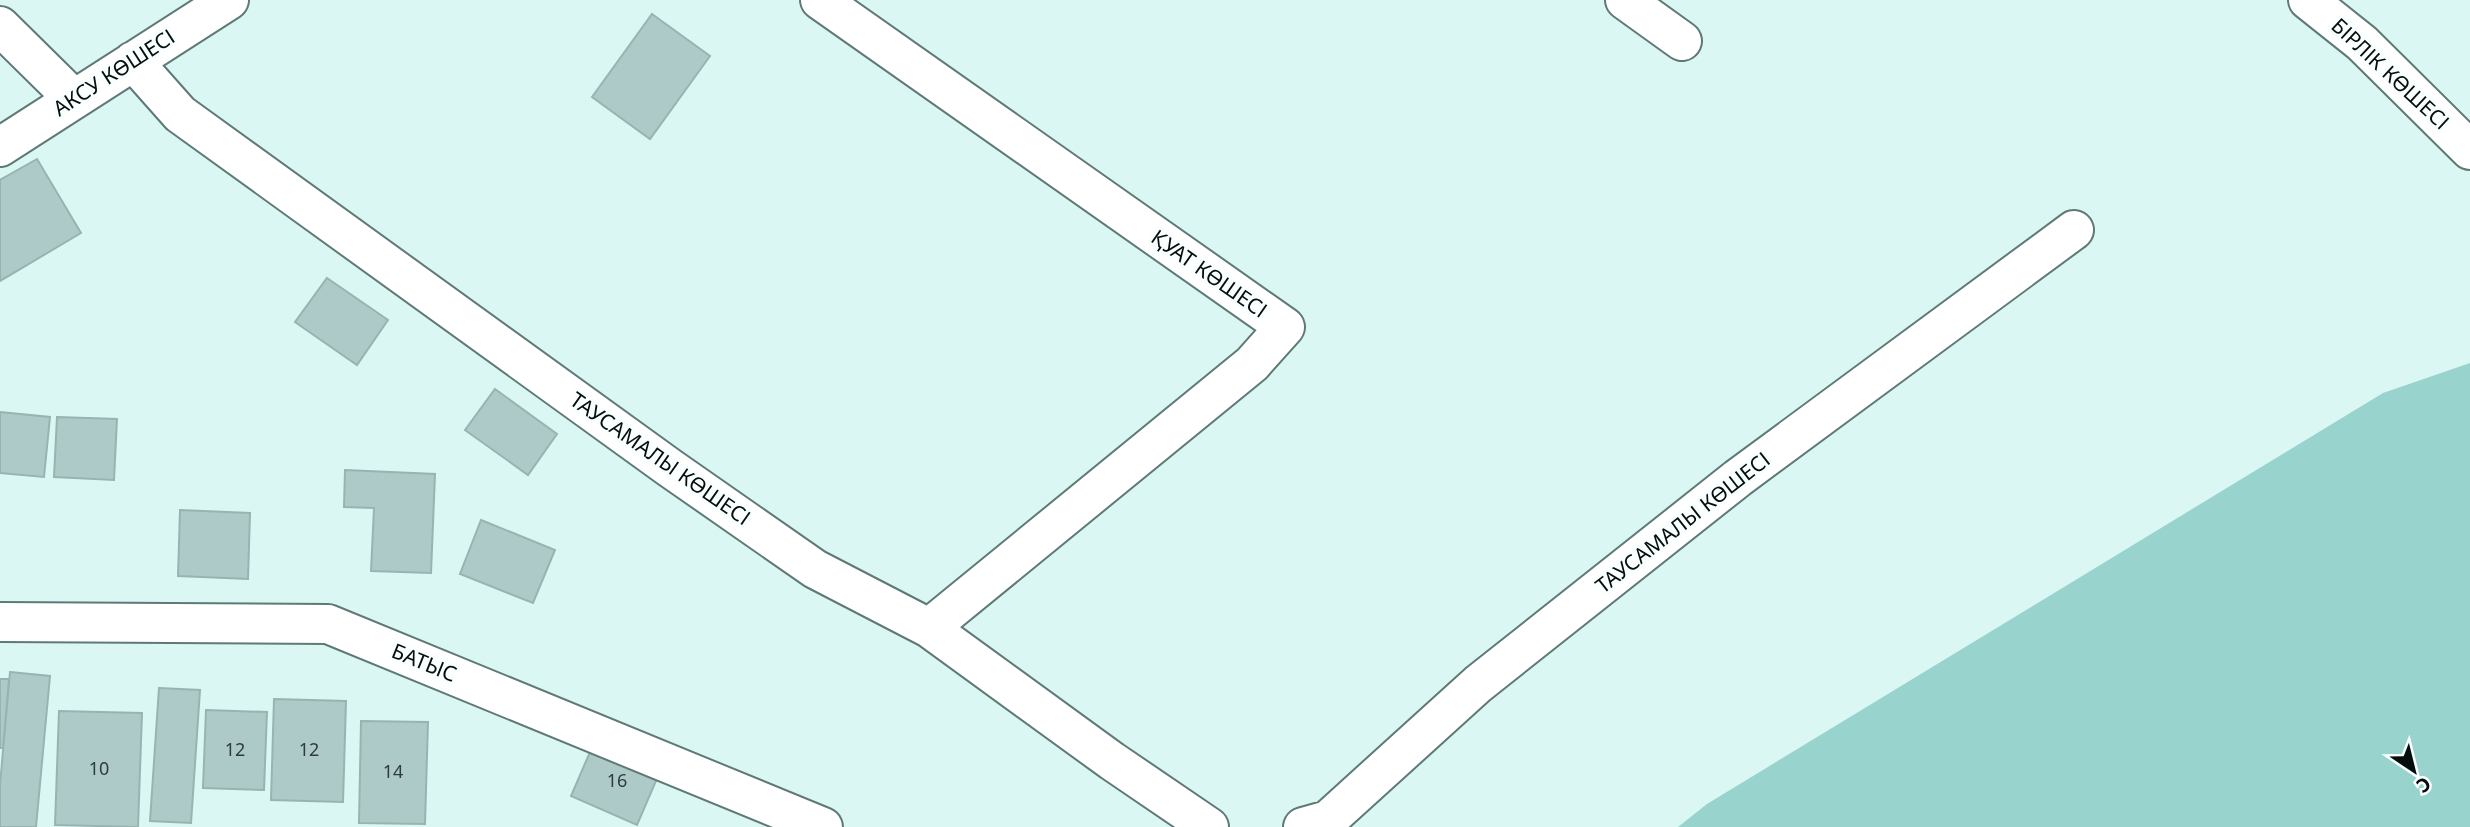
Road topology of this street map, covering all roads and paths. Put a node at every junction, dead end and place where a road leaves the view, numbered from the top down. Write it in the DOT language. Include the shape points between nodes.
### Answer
graph roads {
  1 [pos="229,0"];
  2 [pos="820,0"];
  3 [pos="1625,0"];
  4 [pos="2308,0"];
  5 [pos="0,26"];
  6 [pos="1682,41"];
  7 [pos="133,61"];
  8 [pos="74,99"];
  9 [pos="0,146"];
  10 [pos="2470,150"];
  11 [pos="2074,230"];
  12 [pos="0,622"];
  13 [pos="929,628"];
  14 [pos="823,827"];
  15 [pos="1209,827"];
  16 [pos="1303,827"];
  1 -- 7 [label="street, АКСУ КӨШЕСІ"];
  2 -- 13 [label="street, ҚУАТ КӨШЕСІ" via="1285,327 1252,364"];
  3 -- 6 [label="street"];
  4 -- 10 [label="street, БІРЛІК КӨШЕСІ" via="2362,43"];
  5 -- 8 [label="street"];
  7 -- 8 [label="street, АКСУ КӨШЕСІ"];
  7 -- 13 [label="street, ТАУСАМАЛЫ КӨШЕСІ" via="180,114 670,468 815,569"];
  8 -- 9 [label="street, АКСУ КӨШЕСІ"];
  11 -- 16 [label="street, ТАУСАМАЛЫ КӨШЕСІ" via="1738,478 1478,684 1328,820"];
  12 -- 14 [label="street, БАТЫС" via="328,624"];
  13 -- 15 [label="street, ТАУСАМАЛЫ КӨШЕСІ"];
}
